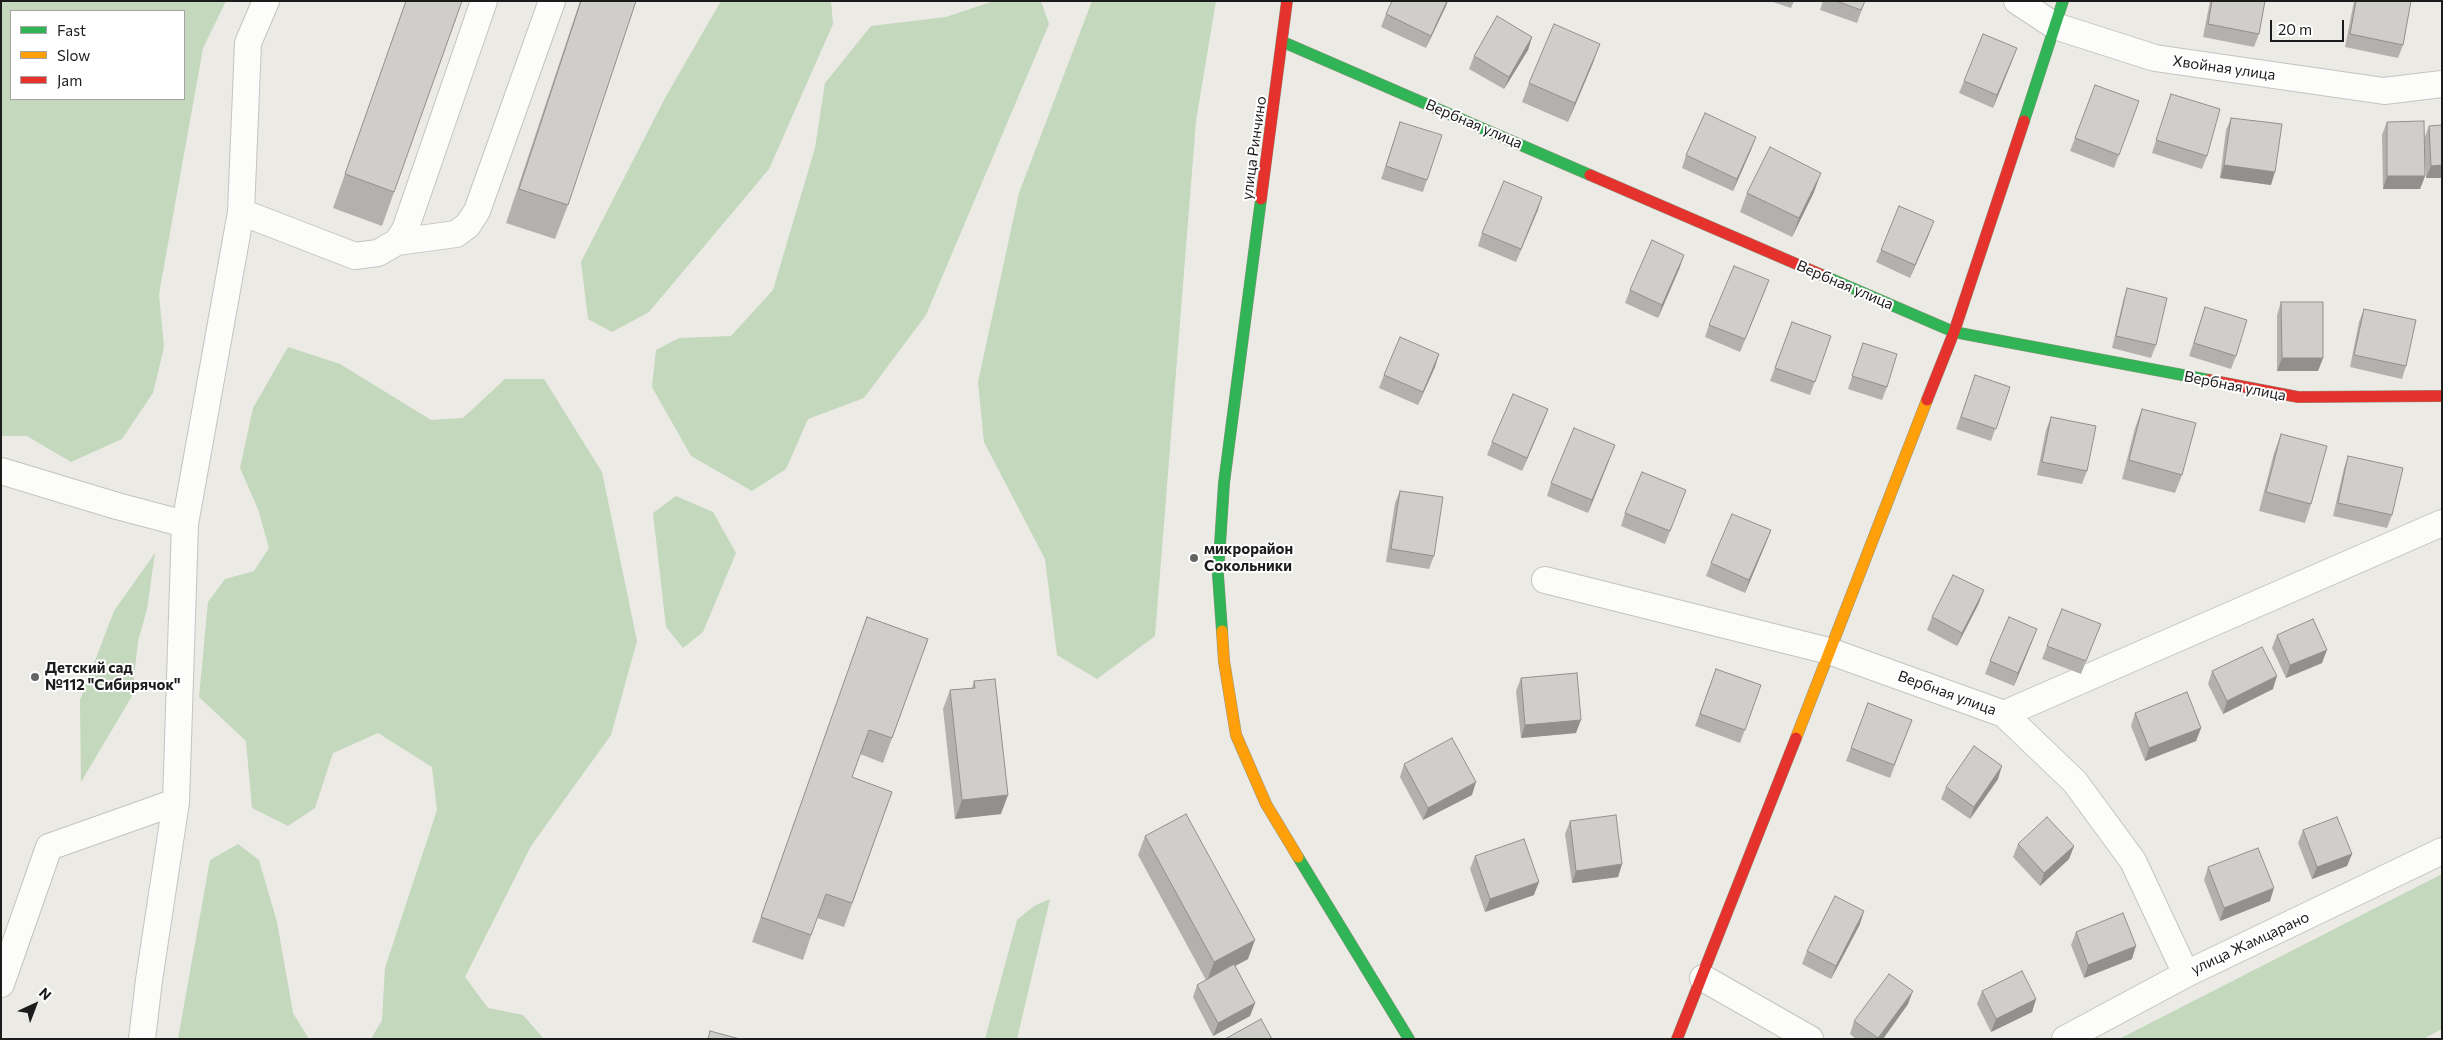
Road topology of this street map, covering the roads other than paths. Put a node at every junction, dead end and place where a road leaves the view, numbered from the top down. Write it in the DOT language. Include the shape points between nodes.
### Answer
graph roads {
  1 [pos="266,1"];
  2 [pos="484,1"];
  3 [pos="552,1"];
  4 [pos="1288,1"];
  5 [pos="2026,4"];
  6 [pos="2058,11"];
  7 [pos="1283,42"];
  8 [pos="2442,84"];
  9 [pos="242,212"];
  10 [pos="397,242"];
  11 [pos="1954,332"];
  12 [pos="2442,396"];
  13 [pos="1,471"];
  14 [pos="185,524"];
  15 [pos="2442,524"];
  16 [pos="1545,580"];
  17 [pos="1829,651"];
  18 [pos="2004,714"];
  19 [pos="176,802"];
  20 [pos="2442,851"];
  21 [pos="2186,974"];
  22 [pos="1703,978"];
  23 [pos="1,984"];
  24 [pos="142,1039"];
  25 [pos="1409,1039"];
  26 [pos="1676,1039"];
  27 [pos="1810,1039"];
  28 [pos="2065,1039"];
  1 -- 9 [label="street" via="248,43"];
  2 -- 10 [label="street" via="405,230"];
  3 -- 10 [label="street" via="476,211 468,225 456,234"];
  4 -- 7 [label="street, улица Ринчино"];
  5 -- 6 [label="street, Хвойная улица"];
  6 -- 8 [label="street, Хвойная улица" via="2156,58 2384,92"];
  6 -- 11 [label="street"];
  7 -- 11 [label="street, Вербная улица"];
  7 -- 25 [label="street, улица Ринчино" via="1224,483 1218,575 1224,660 1236,735 1266,804"];
  9 -- 10 [label="street" via="356,256 378,253"];
  9 -- 14 [label="street"];
  11 -- 12 [label="street, Вербная улица" via="2298,398"];
  11 -- 17 [label="street"];
  13 -- 14 [label="street"];
  14 -- 19 [label="street"];
  15 -- 18 [label="street, Вербная улица"];
  16 -- 17 [label="street, Вербная улица"];
  17 -- 18 [label="street, Вербная улица"];
  17 -- 22 [label="street"];
  18 -- 21 [label="street, улица Жамцарано" via="2075,782 2133,861"];
  19 -- 23 [label="street" via="49,847"];
  19 -- 24 [label="street"];
  20 -- 21 [label="street, улица Жамцарано"];
  21 -- 28 [label="street"];
  22 -- 26 [label="street"];
  22 -- 27 [label="street"];
}
